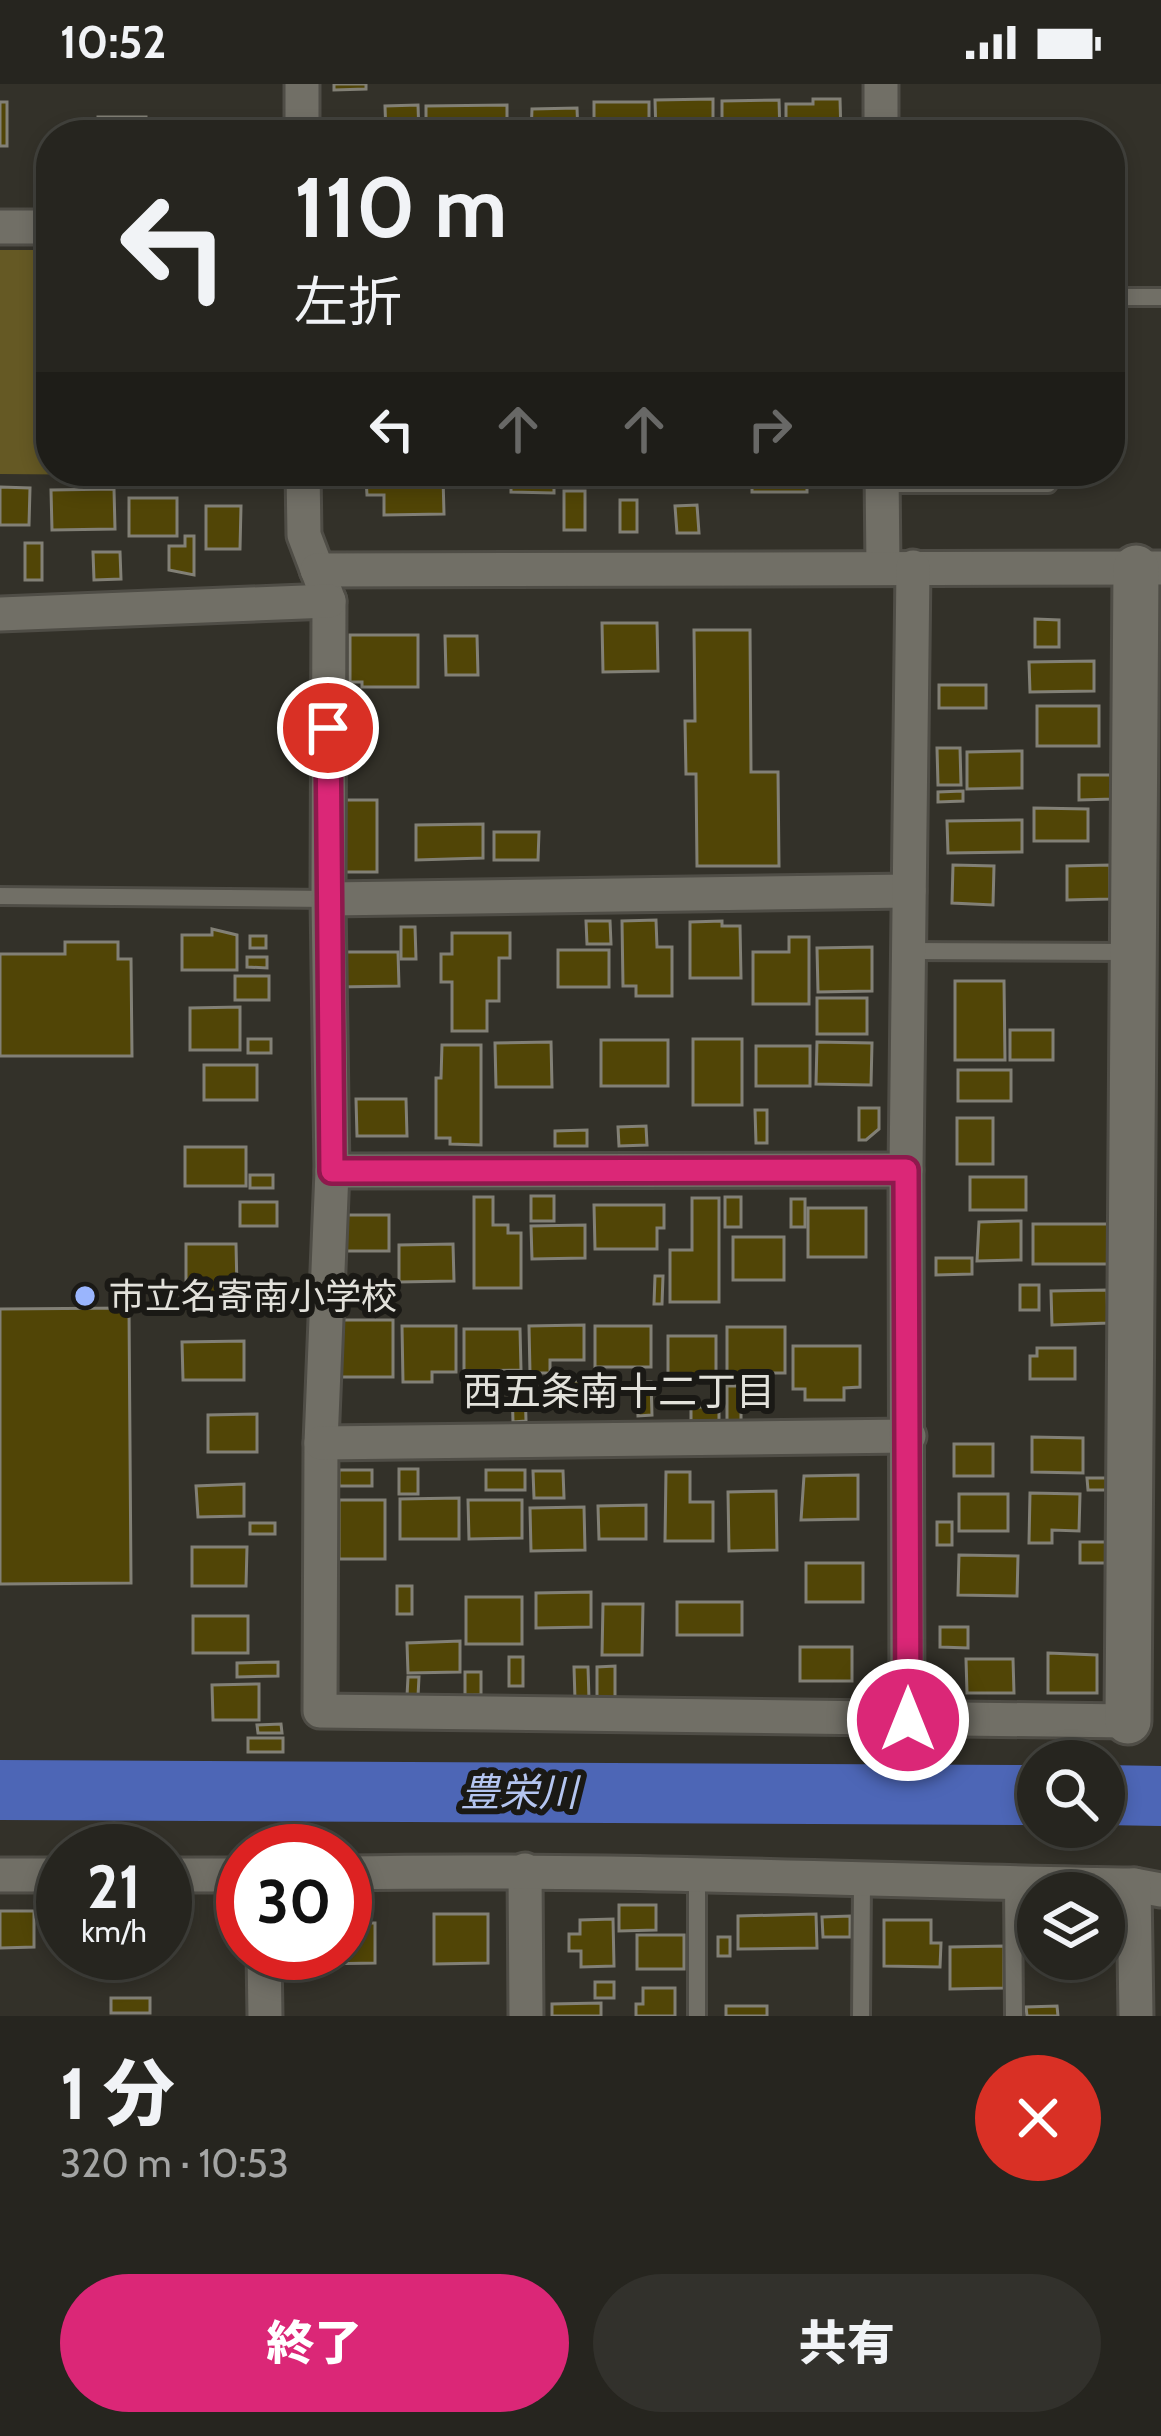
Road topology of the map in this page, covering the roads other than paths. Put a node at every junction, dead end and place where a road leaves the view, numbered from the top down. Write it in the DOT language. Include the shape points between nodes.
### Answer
graph roads {
  1 [pos="302,84"];
  2 [pos="881,84"];
  3 [pos="302,120"];
  4 [pos="881,120"];
  5 [pos="0,227"];
  6 [pos="36,227"];
  7 [pos="1125,297"];
  8 [pos="1161,297"];
  9 [pos="303,486"];
  10 [pos="884,486"];
  11 [pos="898,567"];
  12 [pos="1148,568"];
  13 [pos="323,585"];
  14 [pos="0,614"];
  15 [pos="909,891"];
  16 [pos="0,896"];
  17 [pos="328,898"];
  18 [pos="908,951"];
  19 [pos="1133,952"];
  20 [pos="906,1170"];
  21 [pos="332,1171"];
  22 [pos="909,1436"];
  23 [pos="321,1443"];
  24 [pos="908,1720"];
  25 [pos="1129,1721"];
  26 [pos="525,1870"];
  27 [pos="697,1872"];
  28 [pos="372,1873"];
  29 [pos="0,1875"];
  30 [pos="36,1875"];
  31 [pos="862,1882"];
  32 [pos="1013,1883"];
  33 [pos="1148,1887"];
  34 [pos="264,1980"];
  35 [pos="265,2016"];
  36 [pos="526,2016"];
  37 [pos="697,2016"];
  38 [pos="861,2016"];
  39 [pos="1014,2016"];
  40 [pos="1136,2016"];
  1 -- 3 [label="street"];
  2 -- 4 [label="street"];
  5 -- 6 [label="street"];
  7 -- 8 [label="lane"];
  9 -- 13 [label="street" via="304,535"];
  10 -- 11 [label="street"];
  11 -- 12 [label="street"];
  11 -- 13 [label="street"];
  11 -- 15 [label="street"];
  12 -- 19 [label="street"];
  13 -- 14 [label="street"];
  13 -- 17 [label="street"];
  15 -- 17 [label="street"];
  15 -- 18 [label="street"];
  16 -- 17 [label="lane"];
  17 -- 21 [label="street"];
  18 -- 19 [label="lane"];
  18 -- 20 [label="street"];
  19 -- 25 [label="street"];
  20 -- 21 [label="street"];
  20 -- 22 [label="street"];
  21 -- 23 [label="street"];
  22 -- 23 [label="street"];
  22 -- 24 [label="street"];
  23 -- 24 [label="street" via="320,1712"];
  24 -- 25 [label="street"];
  26 -- 27 [label="street"];
  26 -- 28 [label="street"];
  26 -- 36 [label="street"];
  27 -- 31 [label="street"];
  27 -- 37 [label="lane"];
  29 -- 30 [label="street"];
  31 -- 32 [label="street"];
  31 -- 38 [label="lane"];
  32 -- 33 [label="street"];
  32 -- 39 [label="lane"];
  33 -- 40 [label="street"];
  34 -- 35 [label="street"];
}
